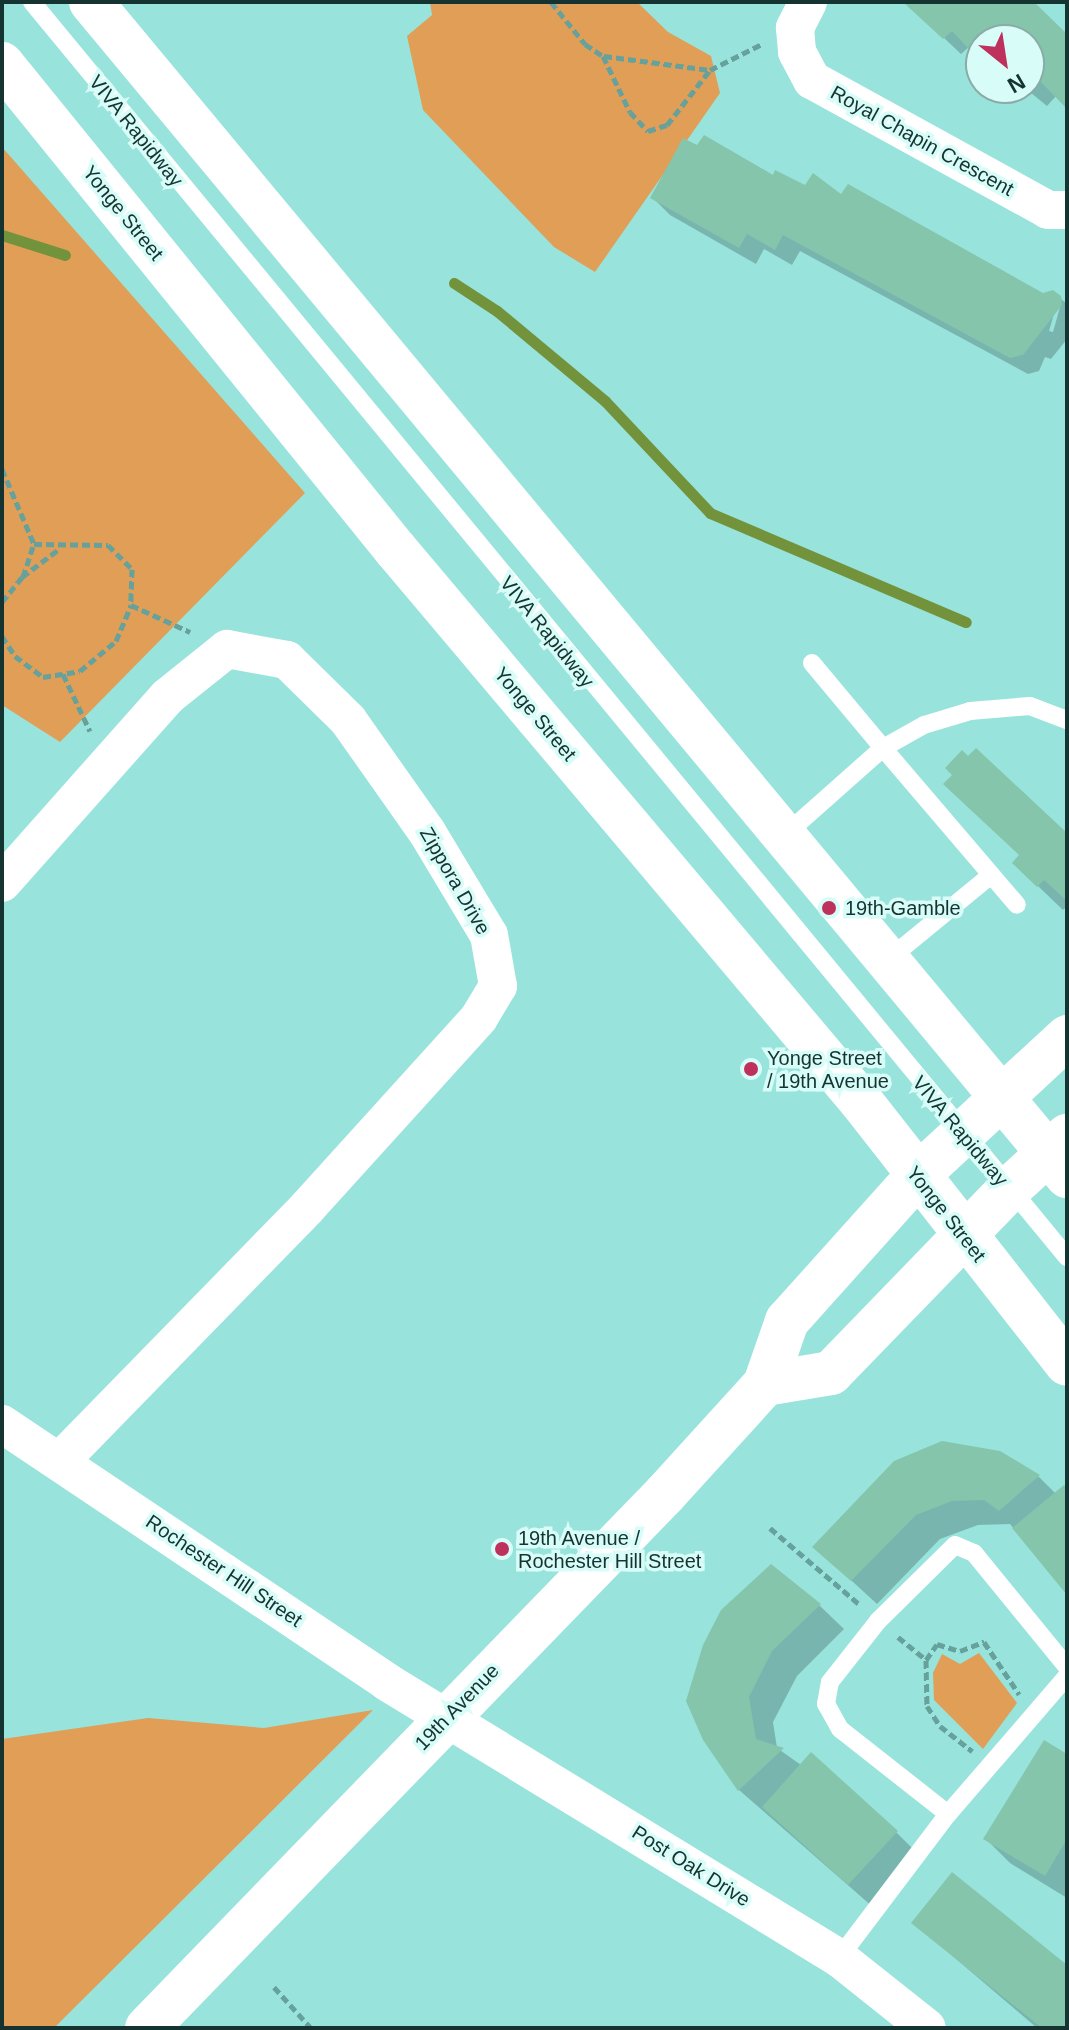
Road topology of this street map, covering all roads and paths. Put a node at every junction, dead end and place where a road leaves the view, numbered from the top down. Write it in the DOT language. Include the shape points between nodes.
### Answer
graph roads {
  1 [pos="32,2"];
  2 [pos="91,2"];
  3 [pos="551,2"];
  4 [pos="802,15"];
  5 [pos="603,56"];
  6 [pos="2,64"];
  7 [pos="710,70"];
  8 [pos="1067,210"];
  9 [pos="2,469"];
  10 [pos="34,544"];
  11 [pos="60,548"];
  12 [pos="22,577"];
  13 [pos="2,602"];
  14 [pos="131,605"];
  15 [pos="2,636"];
  16 [pos="227,649"];
  17 [pos="812,663"];
  18 [pos="63,674"];
  19 [pos="1067,720"];
  20 [pos="883,748"];
  21 [pos="107,767"];
  22 [pos="786,834"];
  23 [pos="991,875"];
  24 [pos="2,883"];
  25 [pos="1017,905"];
  26 [pos="890,958"];
  27 [pos="1067,1037"];
  28 [pos="1002,1098"];
  29 [pos="963,1132"];
  30 [pos="1061,1156"];
  31 [pos="916,1177"];
  32 [pos="1009,1189"];
  33 [pos="963,1235"];
  34 [pos="1067,1257"];
  35 [pos="1067,1364"];
  36 [pos="765,1384"];
  37 [pos="2,1424"];
  38 [pos="60,1461"];
  39 [pos="926,1660"];
  40 [pos="1067,1667"];
  41 [pos="1067,1676"];
  42 [pos="1033,1714"];
  43 [pos="447,1717"];
  44 [pos="948,1814"];
  45 [pos="839,1958"];
  46 [pos="274,1987"];
  47 [pos="147,2028"];
  48 [pos="311,2028"];
  49 [pos="927,2028"];
  1 -- 29 [label="lane, VIVA Rapidway"];
  2 -- 22 [label="main road"];
  3 -- 5 [label="path" via="585,44"];
  4 -- 7 [label="path"];
  4 -- 8 [label="street, Royal Chapin Crescent" via="797,52 812,80 1048,210"];
  5 -- 7 [label="path"];
  5 -- 7 [label="path" via="630,112 648,131 667,125"];
  6 -- 31 [label="main road, Yonge Street" via="396,550 860,1100"];
  9 -- 10 [label="path"];
  10 -- 11 [label="path"];
  10 -- 12 [label="path"];
  11 -- 12 [label="path"];
  11 -- 14 [label="path" via="108,545 132,569"];
  12 -- 13 [label="path"];
  14 -- 16 [label="path"];
  14 -- 18 [label="path" via="116,641 80,671"];
  15 -- 18 [label="path" via="15,656 43,677"];
  16 -- 21 [label="street" via="167,697"];
  16 -- 38 [label="street, Zippora Drive" via="287,660 348,720 427,832 489,935 498,986 479,1018 307,1208"];
  17 -- 20 [label="lane"];
  18 -- 21 [label="path"];
  19 -- 20 [label="lane" via="1030,706 970,711 924,725"];
  20 -- 22 [label="lane"];
  20 -- 23 [label="lane"];
  21 -- 24 [label="street"];
  22 -- 26 [label="main road"];
  23 -- 25 [label="lane"];
  23 -- 26 [label="lane"];
  26 -- 28 [label="main road"];
  27 -- 28 [label="main road, 19th Avenue"];
  28 -- 29 [label="main road, 19th Avenue"];
  28 -- 30 [label="main road"];
  29 -- 31 [label="main road, 19th Avenue"];
  29 -- 32 [label="lane, VIVA Rapidway"];
  30 -- 32 [label="main road"];
  31 -- 33 [label="main road, Yonge Street"];
  31 -- 36 [label="main road, 19th Avenue" via="787,1321"];
  32 -- 33 [label="main road"];
  32 -- 34 [label="lane, VIVA Rapidway"];
  33 -- 35 [label="main road, Yonge Street"];
  33 -- 36 [label="main road" via="831,1373"];
  36 -- 43 [label="main road, 19th Avenue"];
  37 -- 38 [label="street, Rochester Hill Street"];
  38 -- 43 [label="street, Rochester Hill Street"];
  39 -- 42 [label="path" via="937,1644 960,1651 984,1642"];
  40 -- 44 [label="lane" via="974,1553 955,1545 878,1621 830,1682 826,1704 840,1729"];
  41 -- 42 [label="lane"];
  42 -- 44 [label="lane"];
  43 -- 45 [label="street, Post Oak Drive"];
  43 -- 47 [label="main road, 19th Avenue"];
  44 -- 45 [label="lane"];
  45 -- 49 [label="street, Post Oak Drive"];
  46 -- 48 [label="path"];
}
